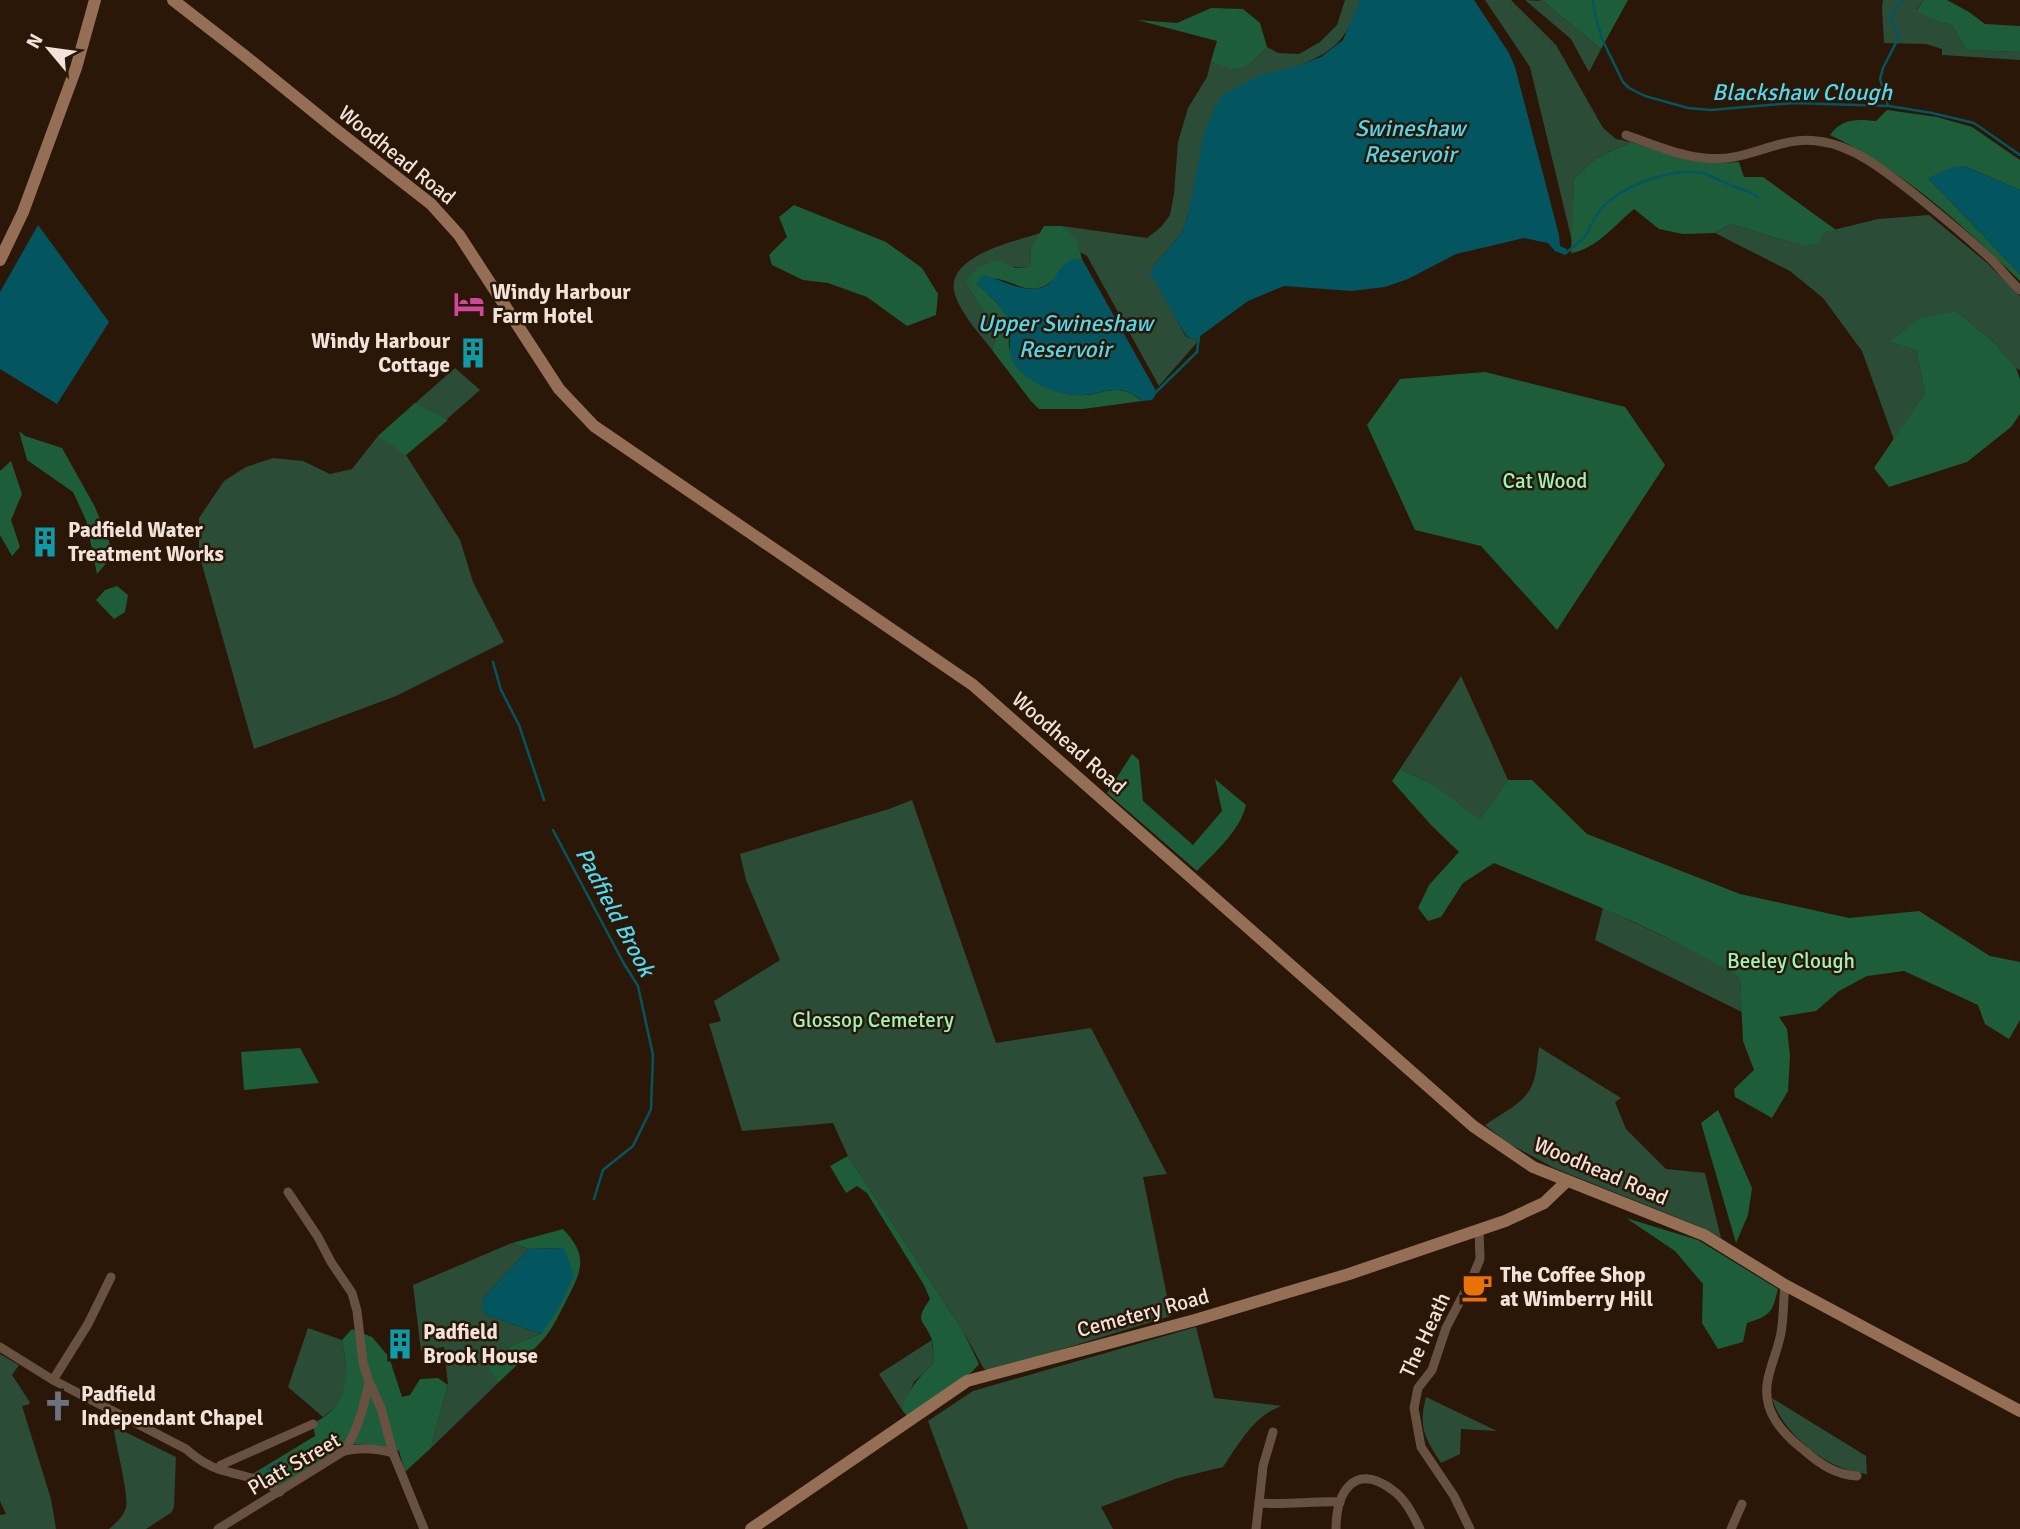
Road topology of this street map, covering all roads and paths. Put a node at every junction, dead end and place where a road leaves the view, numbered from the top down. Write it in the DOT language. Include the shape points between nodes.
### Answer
graph roads {
  1 [pos="95,0"];
  2 [pos="173,0"];
  3 [pos="1626,135"];
  4 [pos="0,260"];
  5 [pos="2020,290"];
  6 [pos="1567,1181"];
  7 [pos="288,1192"];
  8 [pos="1479,1230"];
  9 [pos="111,1277"];
  10 [pos="1785,1285"];
  11 [pos="0,1347"];
  12 [pos="53,1380"];
  13 [pos="369,1382"];
  14 [pos="2020,1411"];
  15 [pos="313,1424"];
  16 [pos="1273,1432"];
  17 [pos="344,1451"];
  18 [pos="393,1453"];
  19 [pos="218,1469"];
  20 [pos="1857,1476"];
  21 [pos="280,1492"];
  22 [pos="1340,1502"];
  23 [pos="1259,1503"];
  24 [pos="1742,1504"];
  25 [pos="218,1529"];
  26 [pos="424,1529"];
  27 [pos="751,1529"];
  28 [pos="1256,1529"];
  29 [pos="1336,1529"];
  30 [pos="1420,1529"];
  31 [pos="1470,1529"];
  32 [pos="1731,1529"];
  1 -- 4 [label="main road" via="76,68 23,212"];
  2 -- 6 [label="main road, Woodhead Road" via="430,204 459,235 559,389 594,426 967,680 1473,1126 1533,1167"];
  3 -- 5 [label="street" via="1696,157 1735,157 1803,140 1847,150 1885,172 1953,225"];
  6 -- 8 [label="main road, Cemetery Road" via="1544,1203"];
  6 -- 10 [label="main road, Woodhead Road" via="1704,1235"];
  7 -- 13 [label="street" via="352,1293"];
  8 -- 27 [label="main road, Cemetery Road" via="1195,1320 967,1381"];
  8 -- 31 [label="street, The Heath" via="1480,1259 1474,1276 1446,1328 1432,1370 1418,1388 1414,1408 1421,1447"];
  9 -- 12 [label="street"];
  10 -- 14 [label="main road, Woodhead Road"];
  10 -- 20 [label="street" via="1782,1331 1767,1391 1774,1420 1825,1467"];
  11 -- 12 [label="street"];
  12 -- 19 [label="street"];
  13 -- 17 [label="street" via="365,1406"];
  13 -- 18 [label="street"];
  15 -- 19 [label="street"];
  16 -- 23 [label="street"];
  17 -- 18 [label="street, Platt Street" via="358,1448"];
  17 -- 21 [label="street, Platt Street"];
  18 -- 26 [label="street"];
  19 -- 21 [label="street" via="271,1484"];
  21 -- 25 [label="street, Platt Street"];
  22 -- 23 [label="street"];
  22 -- 29 [label="street"];
  22 -- 30 [label="street" via="1347,1485 1360,1478 1371,1480 1393,1490"];
  23 -- 28 [label="street"];
  24 -- 32 [label="street"];
}
